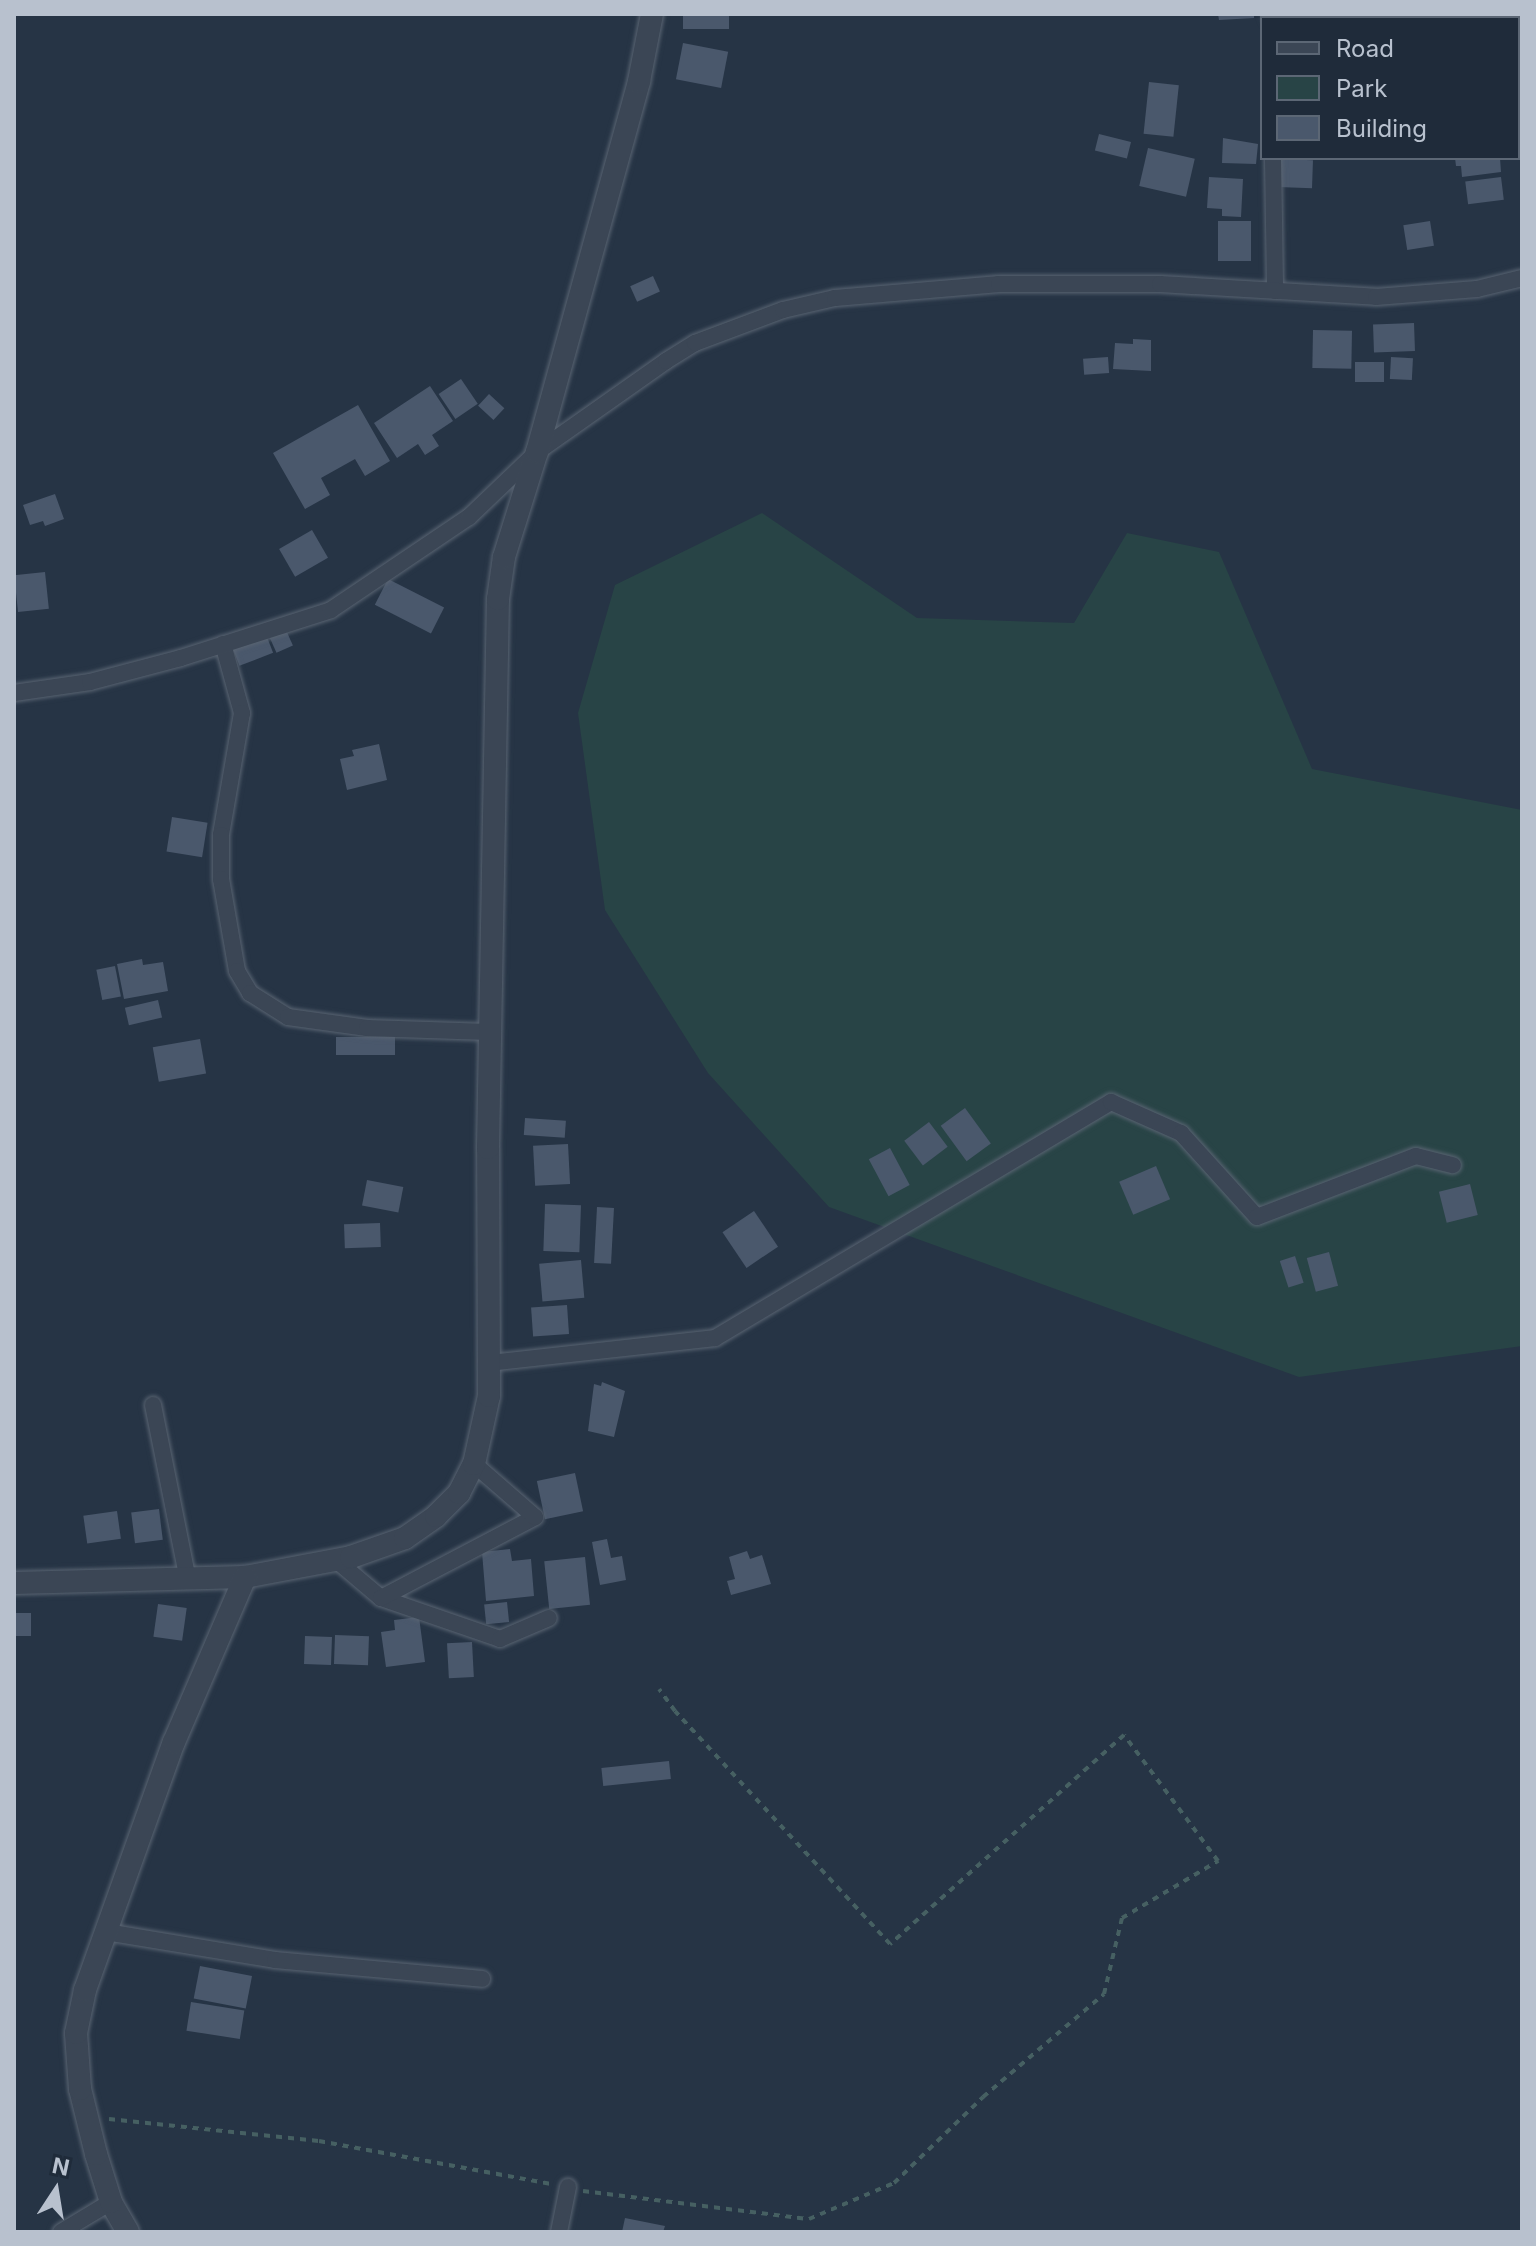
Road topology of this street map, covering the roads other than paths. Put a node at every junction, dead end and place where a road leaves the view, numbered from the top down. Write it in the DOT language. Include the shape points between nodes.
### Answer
graph roads {
  1 [pos="652,14"];
  2 [pos="1273,160"];
  3 [pos="1522,278"];
  4 [pos="1275,291"];
  5 [pos="537,452"];
  6 [pos="223,644"];
  7 [pos="14,693"];
  8 [pos="489,1032"];
  9 [pos="1453,1165"];
  10 [pos="489,1363"];
  11 [pos="153,1405"];
  12 [pos="474,1464"];
  13 [pos="336,1560"];
  14 [pos="245,1577"];
  15 [pos="188,1580"];
  16 [pos="14,1583"];
  17 [pos="381,1598"];
  18 [pos="549,1618"];
  19 [pos="106,1932"];
  20 [pos="482,1979"];
  21 [pos="568,2187"];
  22 [pos="111,2202"];
  23 [pos="61,2232"];
  24 [pos="128,2232"];
  25 [pos="559,2232"];
  1 -- 5 [label="street" via="639,81"];
  2 -- 4 [label="street"];
  3 -- 4 [label="street" via="1477,289 1376,297"];
  4 -- 5 [label="street" via="1160,284 999,284 835,298 783,310 695,343"];
  5 -- 6 [label="street" via="469,517 331,610"];
  5 -- 8 [label="street" via="504,557 498,599"];
  6 -- 7 [label="street" via="90,682"];
  6 -- 8 [label="street" via="242,713 221,835 221,879 237,971 250,993 288,1017 367,1028"];
  8 -- 10 [label="street"];
  9 -- 10 [label="street" via="1416,1156 1257,1217 1181,1133 1111,1102 715,1338"];
  10 -- 12 [label="street" via="489,1396"];
  11 -- 15 [label="street"];
  12 -- 13 [label="street" via="459,1493 405,1538"];
  12 -- 17 [label="street" via="535,1517"];
  13 -- 14 [label="street"];
  13 -- 17 [label="street"];
  14 -- 15 [label="street"];
  14 -- 19 [label="street" via="174,1742"];
  15 -- 16 [label="street"];
  17 -- 18 [label="street" via="500,1639"];
  19 -- 20 [label="street" via="275,1960"];
  19 -- 22 [label="street" via="76,2033 80,2089"];
  21 -- 25 [label="street"];
  22 -- 23 [label="street"];
  22 -- 24 [label="street"];
}
